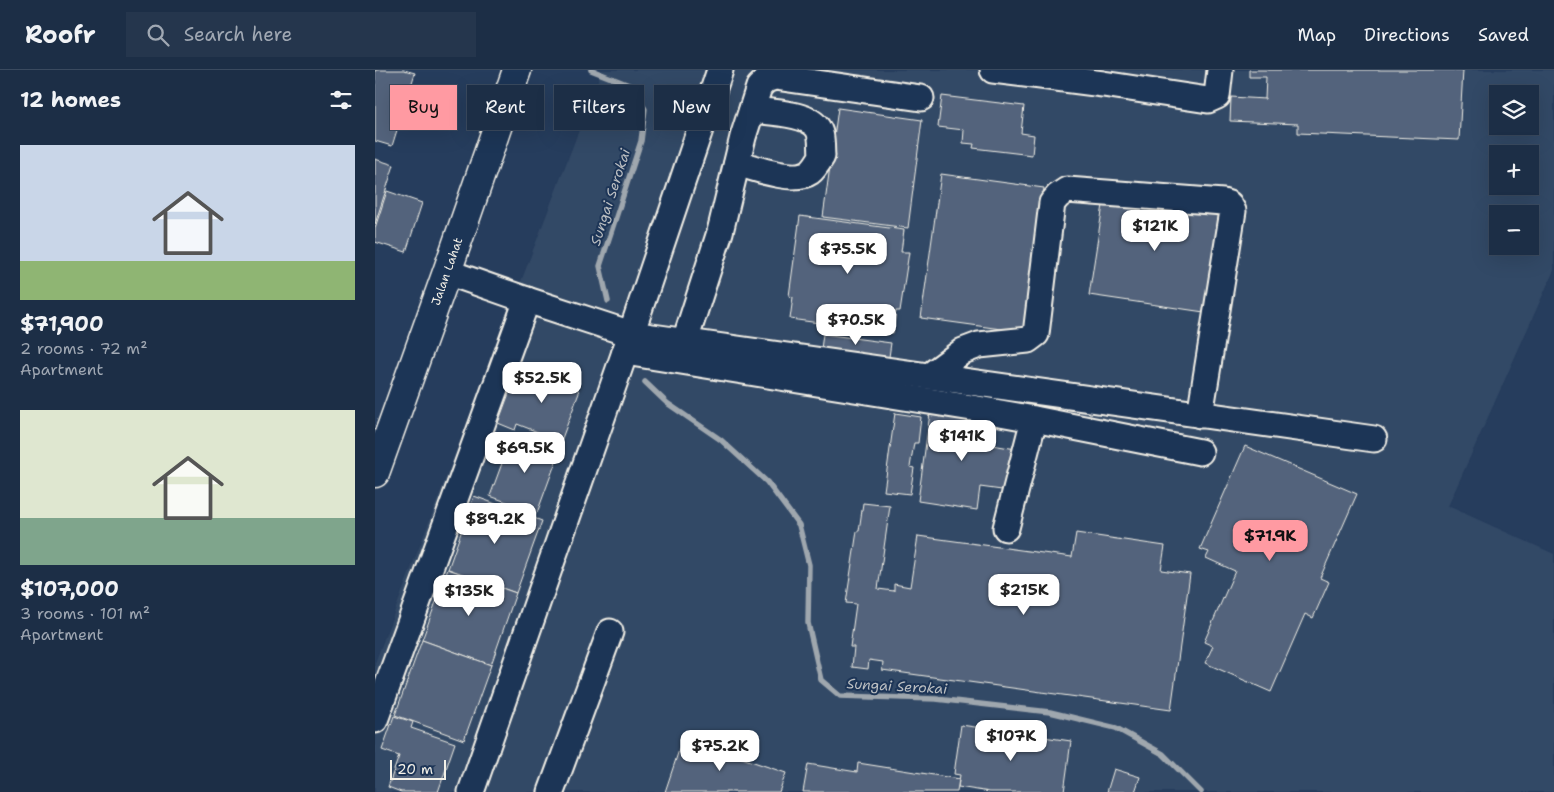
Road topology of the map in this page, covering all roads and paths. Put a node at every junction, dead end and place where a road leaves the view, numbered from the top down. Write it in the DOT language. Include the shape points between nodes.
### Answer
graph roads {
  1 [pos="517,70"];
  2 [pos="720,70"];
  3 [pos="993,70"];
  4 [pos="1220,70"];
  5 [pos="1103,77"];
  6 [pos="921,98"];
  7 [pos="752,110"];
  8 [pos="737,163"];
  9 [pos="447,272"];
  10 [pos="527,300"];
  11 [pos="685,341"];
  12 [pos="628,343"];
  13 [pos="929,376"];
  14 [pos="1200,415"];
  15 [pos="1034,419"];
  16 [pos="1373,439"];
  17 [pos="1200,452"];
  18 [pos="375,473"];
  19 [pos="1006,528"];
  20 [pos="610,632"];
  21 [pos="375,720"];
  22 [pos="471,792"];
  23 [pos="551,792"];
  1 -- 9 [label="main road, Jalan Lahat"];
  2 -- 12 [label="street"];
  3 -- 5 [label="street"];
  4 -- 5 [label="street" via="1217,96 1208,100"];
  6 -- 7 [label="street" via="775,76 759,87"];
  7 -- 8 [label="street"];
  7 -- 8 [label="street" via="803,117 816,126 821,137 822,156 810,172 794,176"];
  8 -- 11 [label="street" via="720,232"];
  9 -- 10 [label="street"];
  9 -- 18 [label="main road, Jalan Lahat"];
  10 -- 12 [label="street"];
  10 -- 21 [label="street"];
  11 -- 12 [label="street"];
  11 -- 13 [label="street"];
  12 -- 15 [label="street"];
  12 -- 22 [label="street"];
  13 -- 14 [label="street"];
  13 -- 14 [label="street" via="963,351 979,345 1028,340 1036,334 1052,203 1067,190 1223,202 1229,204 1233,211"];
  14 -- 16 [label="street"];
  15 -- 17 [label="street"];
  15 -- 19 [label="street"];
  20 -- 23 [label="street"];
}
